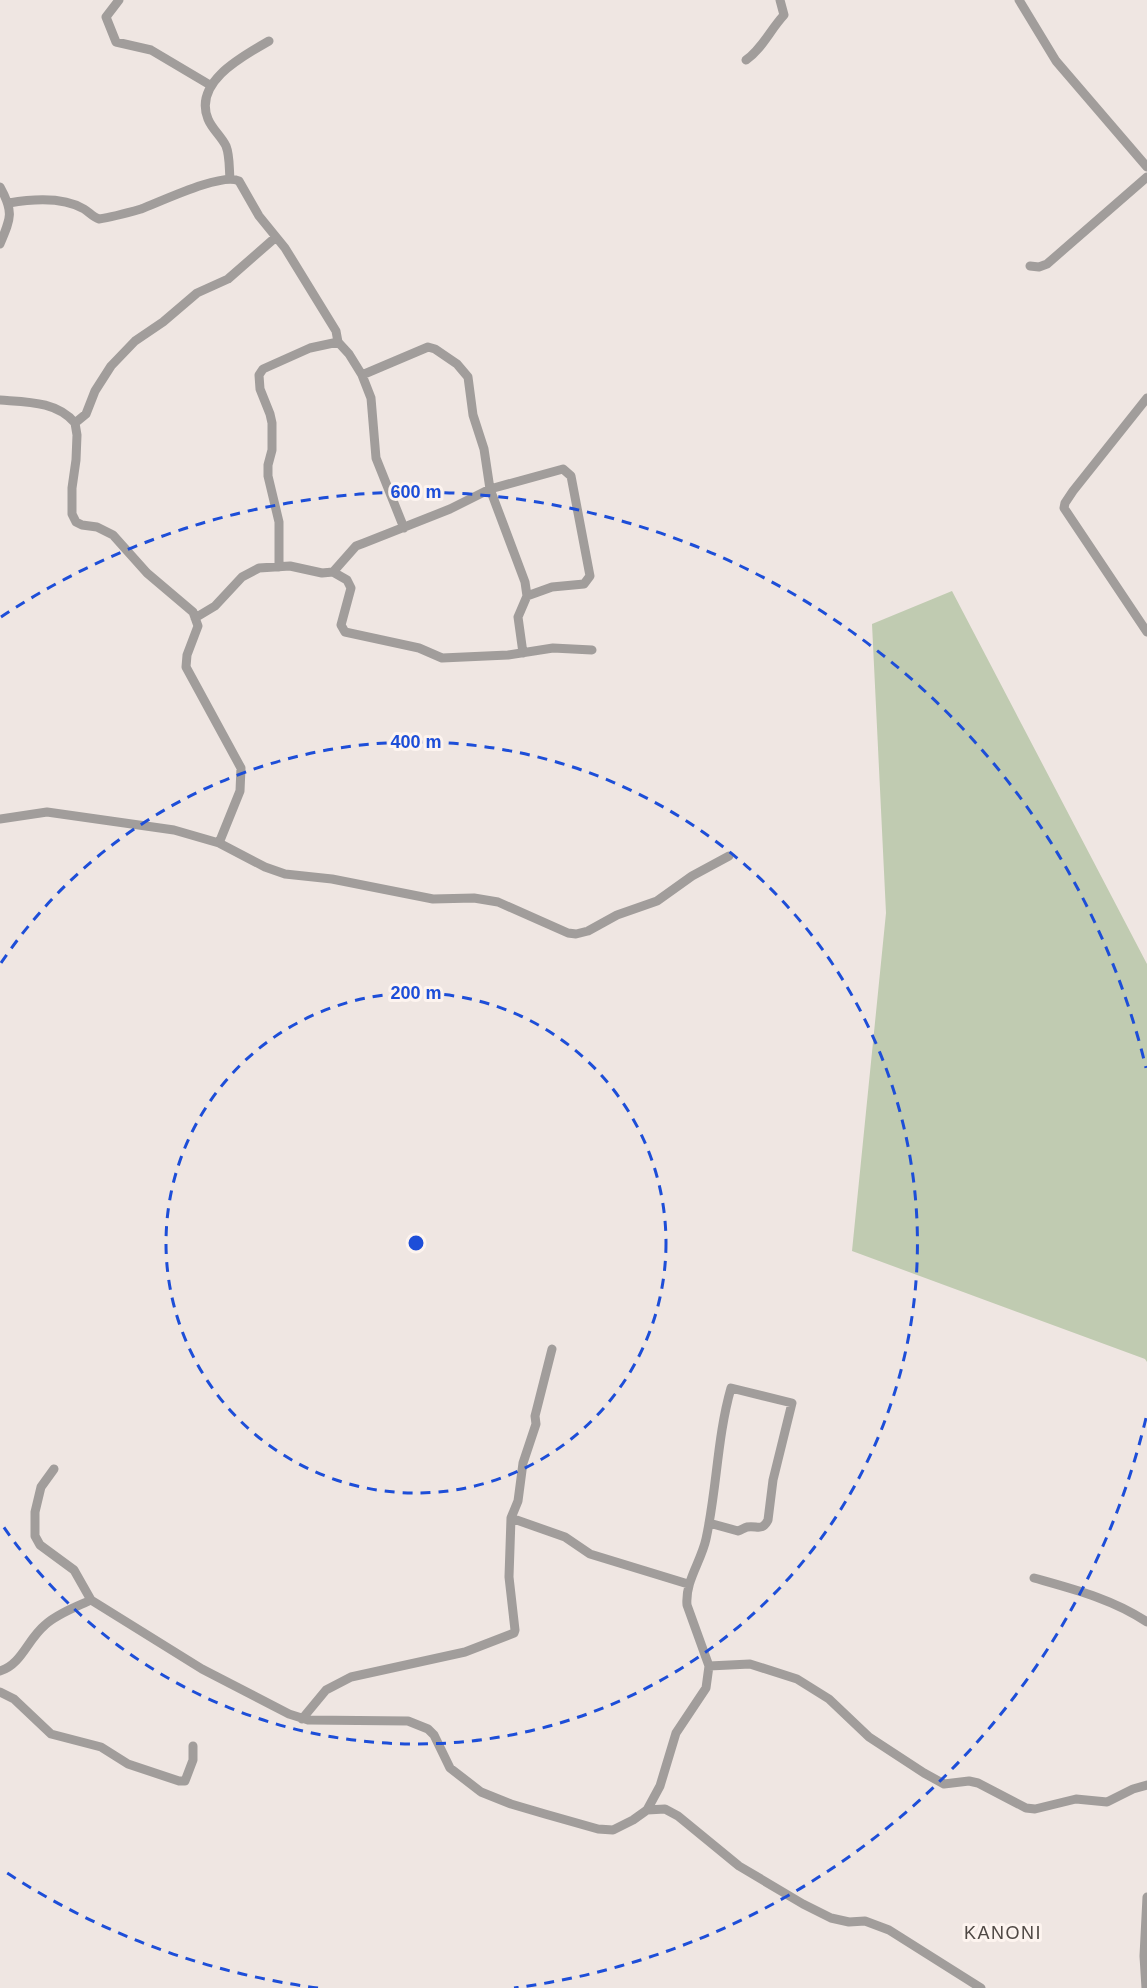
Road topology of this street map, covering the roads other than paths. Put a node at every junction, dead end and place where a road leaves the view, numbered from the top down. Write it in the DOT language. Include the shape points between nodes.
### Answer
graph roads {
  1 [pos="120,0"];
  2 [pos="780,0"];
  3 [pos="1019,0"];
  4 [pos="269,41"];
  5 [pos="746,60"];
  6 [pos="210,85"];
  7 [pos="1147,167"];
  8 [pos="1147,177"];
  9 [pos="230,179"];
  10 [pos="0,187"];
  11 [pos="9,203"];
  12 [pos="276,237"];
  13 [pos="0,244"];
  14 [pos="1030,266"];
  15 [pos="338,342"];
  16 [pos="362,375"];
  17 [pos="1147,398"];
  18 [pos="0,400"];
  19 [pos="75,423"];
  20 [pos="490,489"];
  21 [pos="404,528"];
  22 [pos="279,567"];
  23 [pos="333,572"];
  24 [pos="527,596"];
  25 [pos="195,618"];
  26 [pos="1147,632"];
  27 [pos="592,650"];
  28 [pos="523,653"];
  29 [pos="0,819"];
  30 [pos="219,843"];
  31 [pos="729,856"];
  32 [pos="552,1349"];
  33 [pos="54,1469"];
  34 [pos="511,1518"];
  35 [pos="709,1523"];
  36 [pos="1034,1578"];
  37 [pos="688,1584"];
  38 [pos="91,1600"];
  39 [pos="1147,1622"];
  40 [pos="709,1666"];
  41 [pos="0,1671"];
  42 [pos="0,1692"];
  43 [pos="302,1719"];
  44 [pos="194,1746"];
  45 [pos="1147,1785"];
  46 [pos="647,1810"];
  47 [pos="1147,1897"];
  48 [pos="981,1988"];
  49 [pos="1146,1988"];
  1 -- 6 [label="street" via="106,17 116,42 151,50"];
  2 -- 5 [label="street" via="784,15 755,54"];
  3 -- 7 [label="street" via="1056,61"];
  4 -- 6 [label="street"];
  6 -- 9 [label="street" via="205,109 227,148"];
  8 -- 14 [label="street" via="1047,264"];
  9 -- 11 [label="street" via="99,219 69,203"];
  9 -- 12 [label="street" via="239,181"];
  10 -- 11 [label="street"];
  11 -- 13 [label="street" via="11,212"];
  12 -- 15 [label="street" via="336,331"];
  12 -- 19 [label="street" via="228,279 197,292 135,341 111,366 86,414"];
  15 -- 16 [label="street"];
  15 -- 22 [label="street" via="310,348 263,369 259,375 272,423 268,476 279,522"];
  16 -- 20 [label="street" via="428,347 457,364 468,377"];
  16 -- 21 [label="street" via="371,398 376,459"];
  17 -- 26 [label="street" via="1073,491 1064,508"];
  18 -- 19 [label="street" via="43,403"];
  19 -- 25 [label="street" via="72,514 76,522 113,535"];
  20 -- 21 [label="street"];
  20 -- 24 [label="street" via="513,546"];
  20 -- 24 [label="street" via="563,469 571,476 590,576 584,584"];
  21 -- 23 [label="street" via="356,546"];
  22 -- 23 [label="street"];
  22 -- 25 [label="street" via="259,568 242,577 214,606"];
  23 -- 28 [label="street" via="347,580 351,588 340,625 345,632 419,648 442,658"];
  24 -- 28 [label="street" via="518,617"];
  25 -- 30 [label="street" via="198,626 186,667 241,768 240,791"];
  27 -- 28 [label="street" via="554,648"];
  29 -- 30 [label="street" via="47,812 174,830"];
  30 -- 31 [label="street" via="285,874 426,898 498,902 576,934 657,901"];
  32 -- 34 [label="street"];
  33 -- 38 [label="street" via="41,1487 35,1536 40,1545 74,1570"];
  34 -- 37 [label="street" via="565,1537 590,1554"];
  34 -- 43 [label="street" via="509,1576 514,1633 465,1652 351,1677 326,1690"];
  35 -- 35 [label="street" via="731,1388 792,1402 765,1526 738,1531"];
  35 -- 37 [label="street"];
  36 -- 39 [label="street" via="1095,1596"];
  37 -- 40 [label="street" via="687,1605"];
  38 -- 41 [label="street" via="46,1623 17,1662"];
  38 -- 43 [label="street" via="202,1669"];
  40 -- 45 [label="street" via="750,1664 797,1679 829,1699 869,1737 924,1773 944,1784 978,1783 1026,1808 1076,1799 1107,1802"];
  40 -- 46 [label="street" via="706,1688 676,1733 660,1786"];
  42 -- 44 [label="street" via="14,1699 51,1734 101,1747 128,1764 179,1781 189,1773"];
  43 -- 46 [label="street" via="408,1721 428,1729 450,1768 481,1792 598,1829 613,1830"];
  46 -- 48 [label="street" via="665,1809 678,1816 739,1866 803,1904 831,1918 865,1921 889,1930"];
  47 -- 49 [label="street"];
}
